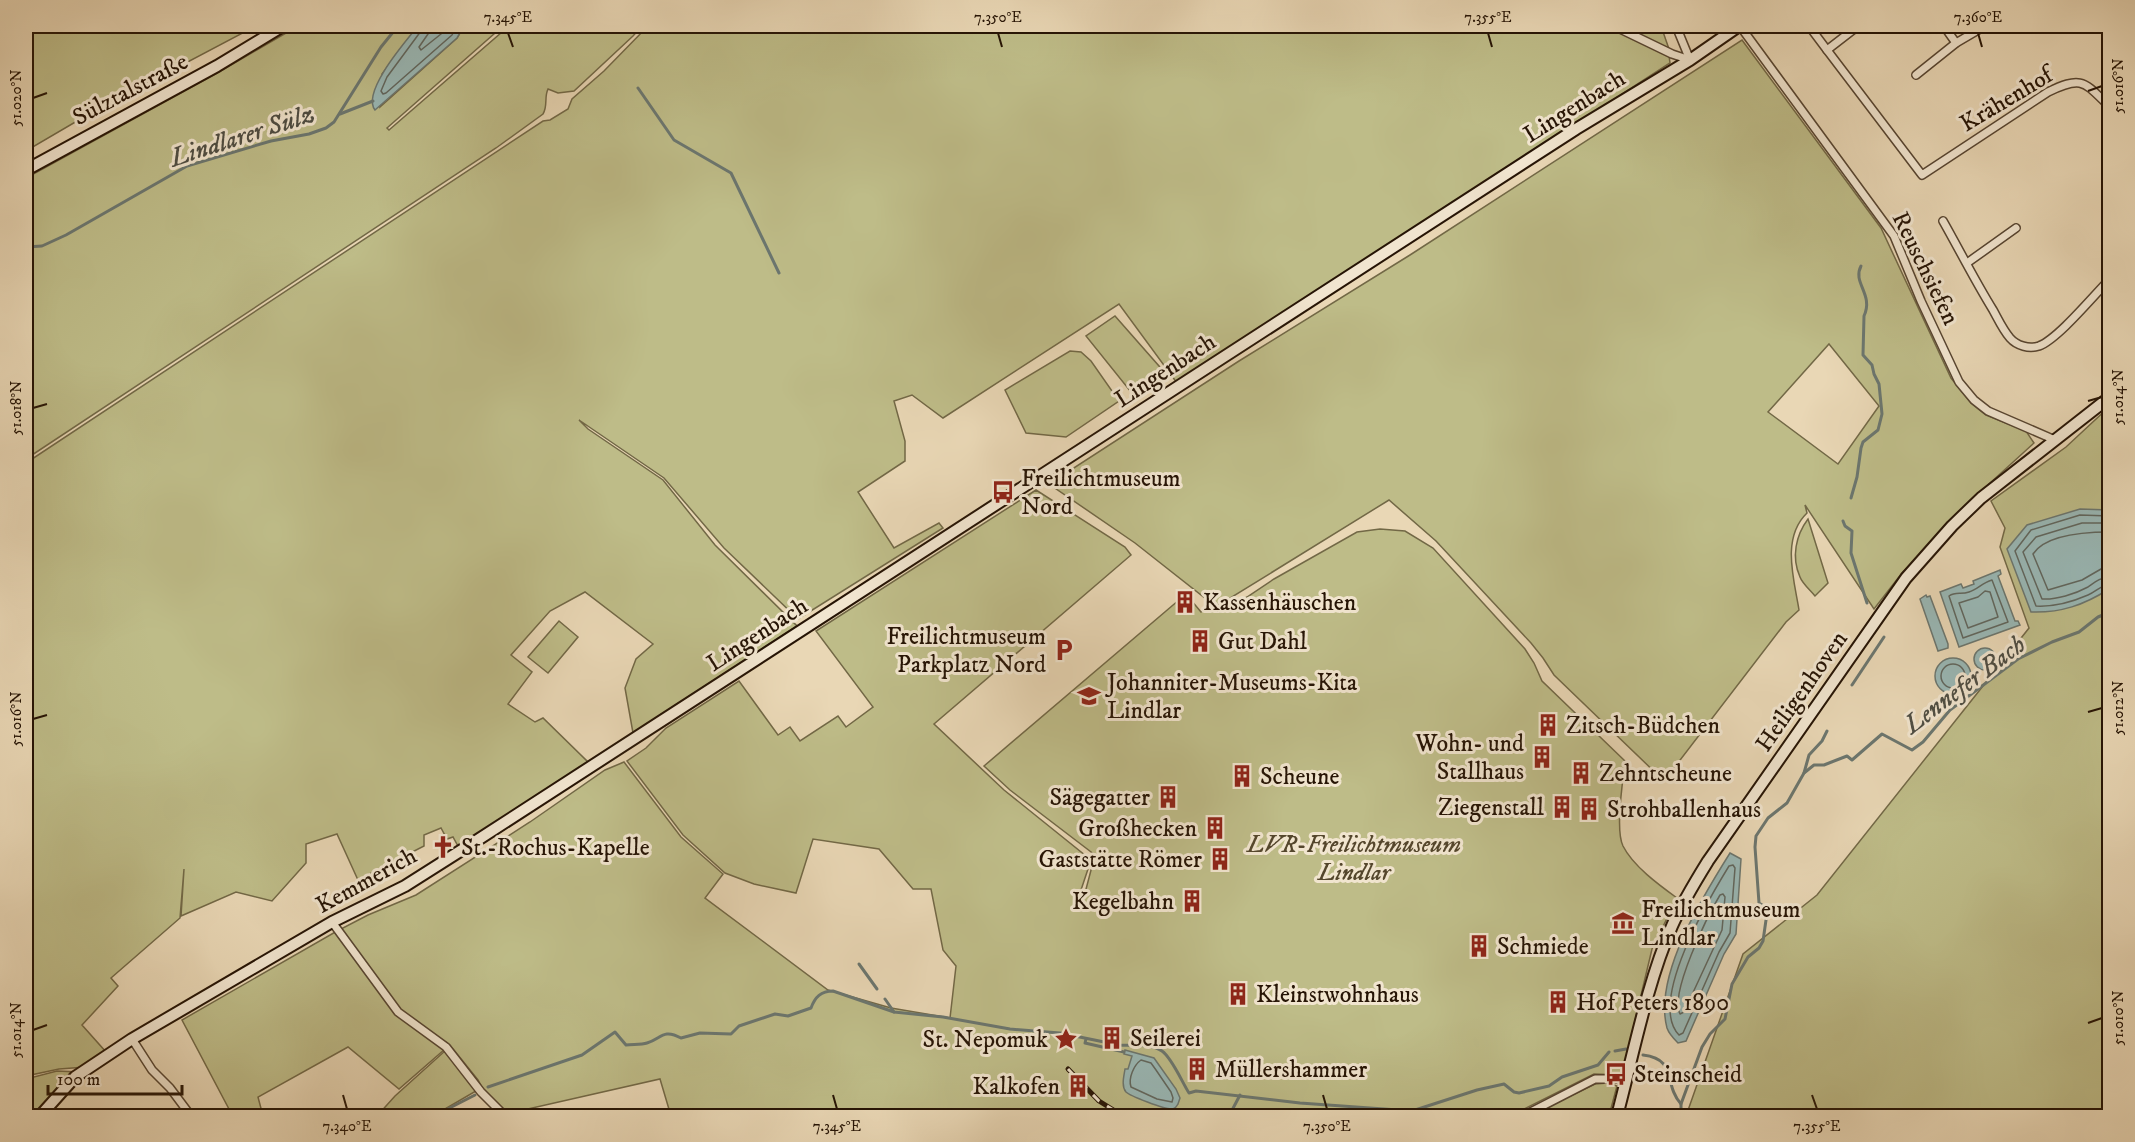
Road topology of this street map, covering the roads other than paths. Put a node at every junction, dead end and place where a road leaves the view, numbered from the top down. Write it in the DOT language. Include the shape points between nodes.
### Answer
graph roads {
  1 [pos="283,26"];
  2 [pos="1614,26"];
  3 [pos="1676,26"];
  4 [pos="1739,26"];
  5 [pos="1809,26"];
  6 [pos="1858,26"];
  7 [pos="1944,26"];
  8 [pos="1985,26"];
  9 [pos="1956,42"];
  10 [pos="1827,50"];
  11 [pos="1690,60"];
  12 [pos="1916,75"];
  13 [pos="2109,107"];
  14 [pos="26,170"];
  15 [pos="1943,221"];
  16 [pos="2016,228"];
  17 [pos="1967,263"];
  18 [pos="2109,279"];
  19 [pos="2109,397"];
  20 [pos="2055,440"];
  21 [pos="615,750"];
  22 [pos="332,922"];
  23 [pos="132,1039"];
  24 [pos="1627,1079"];
  25 [pos="40,1116"];
  26 [pos="191,1116"];
  27 [pos="505,1116"];
  28 [pos="1523,1116"];
  29 [pos="1617,1116"];
  1 -- 14 [label="street, Sülztalstraße"];
  2 -- 11 [label="street"];
  3 -- 11 [label="street"];
  4 -- 11 [label="street, Lingenbach"];
  4 -- 20 [label="street, Reuschsiefen" via="1894,236 1959,382 1988,411"];
  5 -- 10 [label="street"];
  6 -- 10 [label="street"];
  7 -- 9 [label="street"];
  8 -- 9 [label="street"];
  9 -- 12 [label="street"];
  10 -- 13 [label="street, Krähenhof" via="1922,175 2061,86 2086,84"];
  11 -- 21 [label="street, Lingenbach" via="1556,142"];
  15 -- 17 [label="street"];
  16 -- 17 [label="street"];
  17 -- 18 [label="street" via="2011,339 2030,348 2050,340"];
  19 -- 20 [label="street, Heiligenhoven"];
  20 -- 24 [label="street, Heiligenhoven" via="1981,498 1912,570 1708,861 1671,928"];
  21 -- 22 [label="street, Kemmerich" via="405,885"];
  22 -- 23 [label="street, Kemmerich"];
  22 -- 27 [label="street" via="398,1012 446,1047"];
  23 -- 25 [label="street, Kemmerich" via="75,1077"];
  23 -- 26 [label="street"];
  24 -- 28 [label="street" via="1595,1078"];
  24 -- 29 [label="street, Heiligenhoven"];
}
